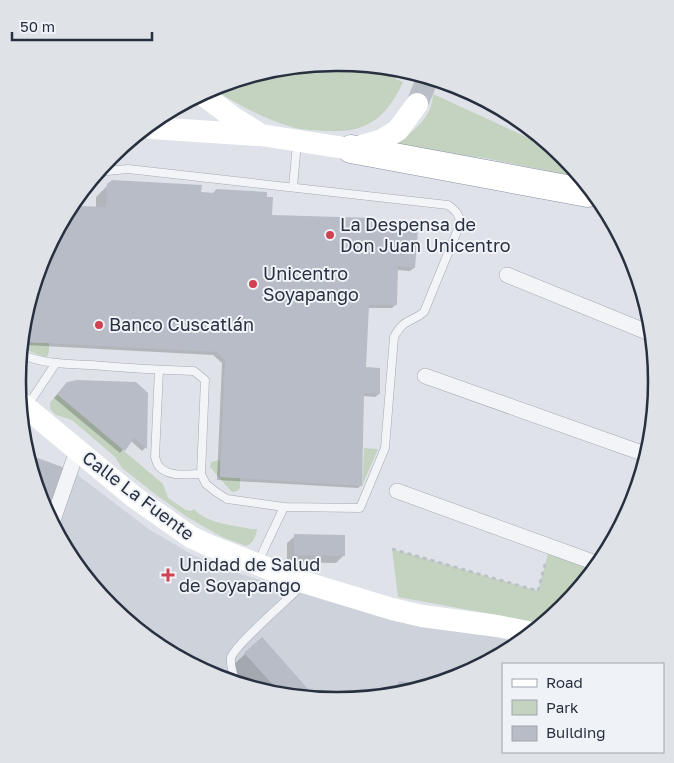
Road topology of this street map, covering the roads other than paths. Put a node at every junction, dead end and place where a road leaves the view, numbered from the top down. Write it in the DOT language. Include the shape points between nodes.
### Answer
graph roads {
  1 [pos="208,99"];
  2 [pos="417,104"];
  3 [pos="157,128"];
  4 [pos="261,135"];
  5 [pos="297,141"];
  6 [pos="351,149"];
  7 [pos="109,171"];
  8 [pos="293,187"];
  9 [pos="584,192"];
  10 [pos="508,275"];
  11 [pos="643,331"];
  12 [pos="27,358"];
  13 [pos="56,363"];
  14 [pos="159,370"];
  15 [pos="425,376"];
  16 [pos="27,402"];
  17 [pos="28,409"];
  18 [pos="77,451"];
  19 [pos="639,452"];
  20 [pos="201,474"];
  21 [pos="397,491"];
  22 [pos="284,507"];
  23 [pos="55,512"];
  24 [pos="590,561"];
  25 [pos="257,564"];
  26 [pos="300,581"];
  27 [pos="522,631"];
  28 [pos="233,675"];
  1 -- 4 [label="street"];
  2 -- 6 [label="street" via="398,130 382,140"];
  3 -- 4 [label="street"];
  4 -- 5 [label="street"];
  5 -- 6 [label="street"];
  5 -- 8 [label="lane"];
  6 -- 9 [label="highway"];
  7 -- 8 [label="lane" via="128,169"];
  8 -- 22 [label="lane" via="448,205 456,211 460,224 424,312 399,326 394,337 385,448 360,508"];
  10 -- 11 [label="street"];
  12 -- 13 [label="lane"];
  13 -- 14 [label="lane"];
  13 -- 16 [label="lane"];
  14 -- 20 [label="lane" via="155,457 158,465 176,474"];
  14 -- 20 [label="lane" via="194,371 205,380"];
  15 -- 19 [label="street"];
  17 -- 18 [label="street, Calle La Fuente"];
  18 -- 23 [label="street"];
  18 -- 25 [label="street, Calle La Fuente" via="134,498 191,537"];
  20 -- 22 [label="lane" via="206,484 227,499"];
  21 -- 24 [label="street"];
  22 -- 25 [label="lane"];
  25 -- 26 [label="street, Calle La Fuente"];
  26 -- 27 [label="street, Calle La Fuente" via="422,616"];
  26 -- 28 [label="lane" via="296,591 238,646 231,657"];
}
